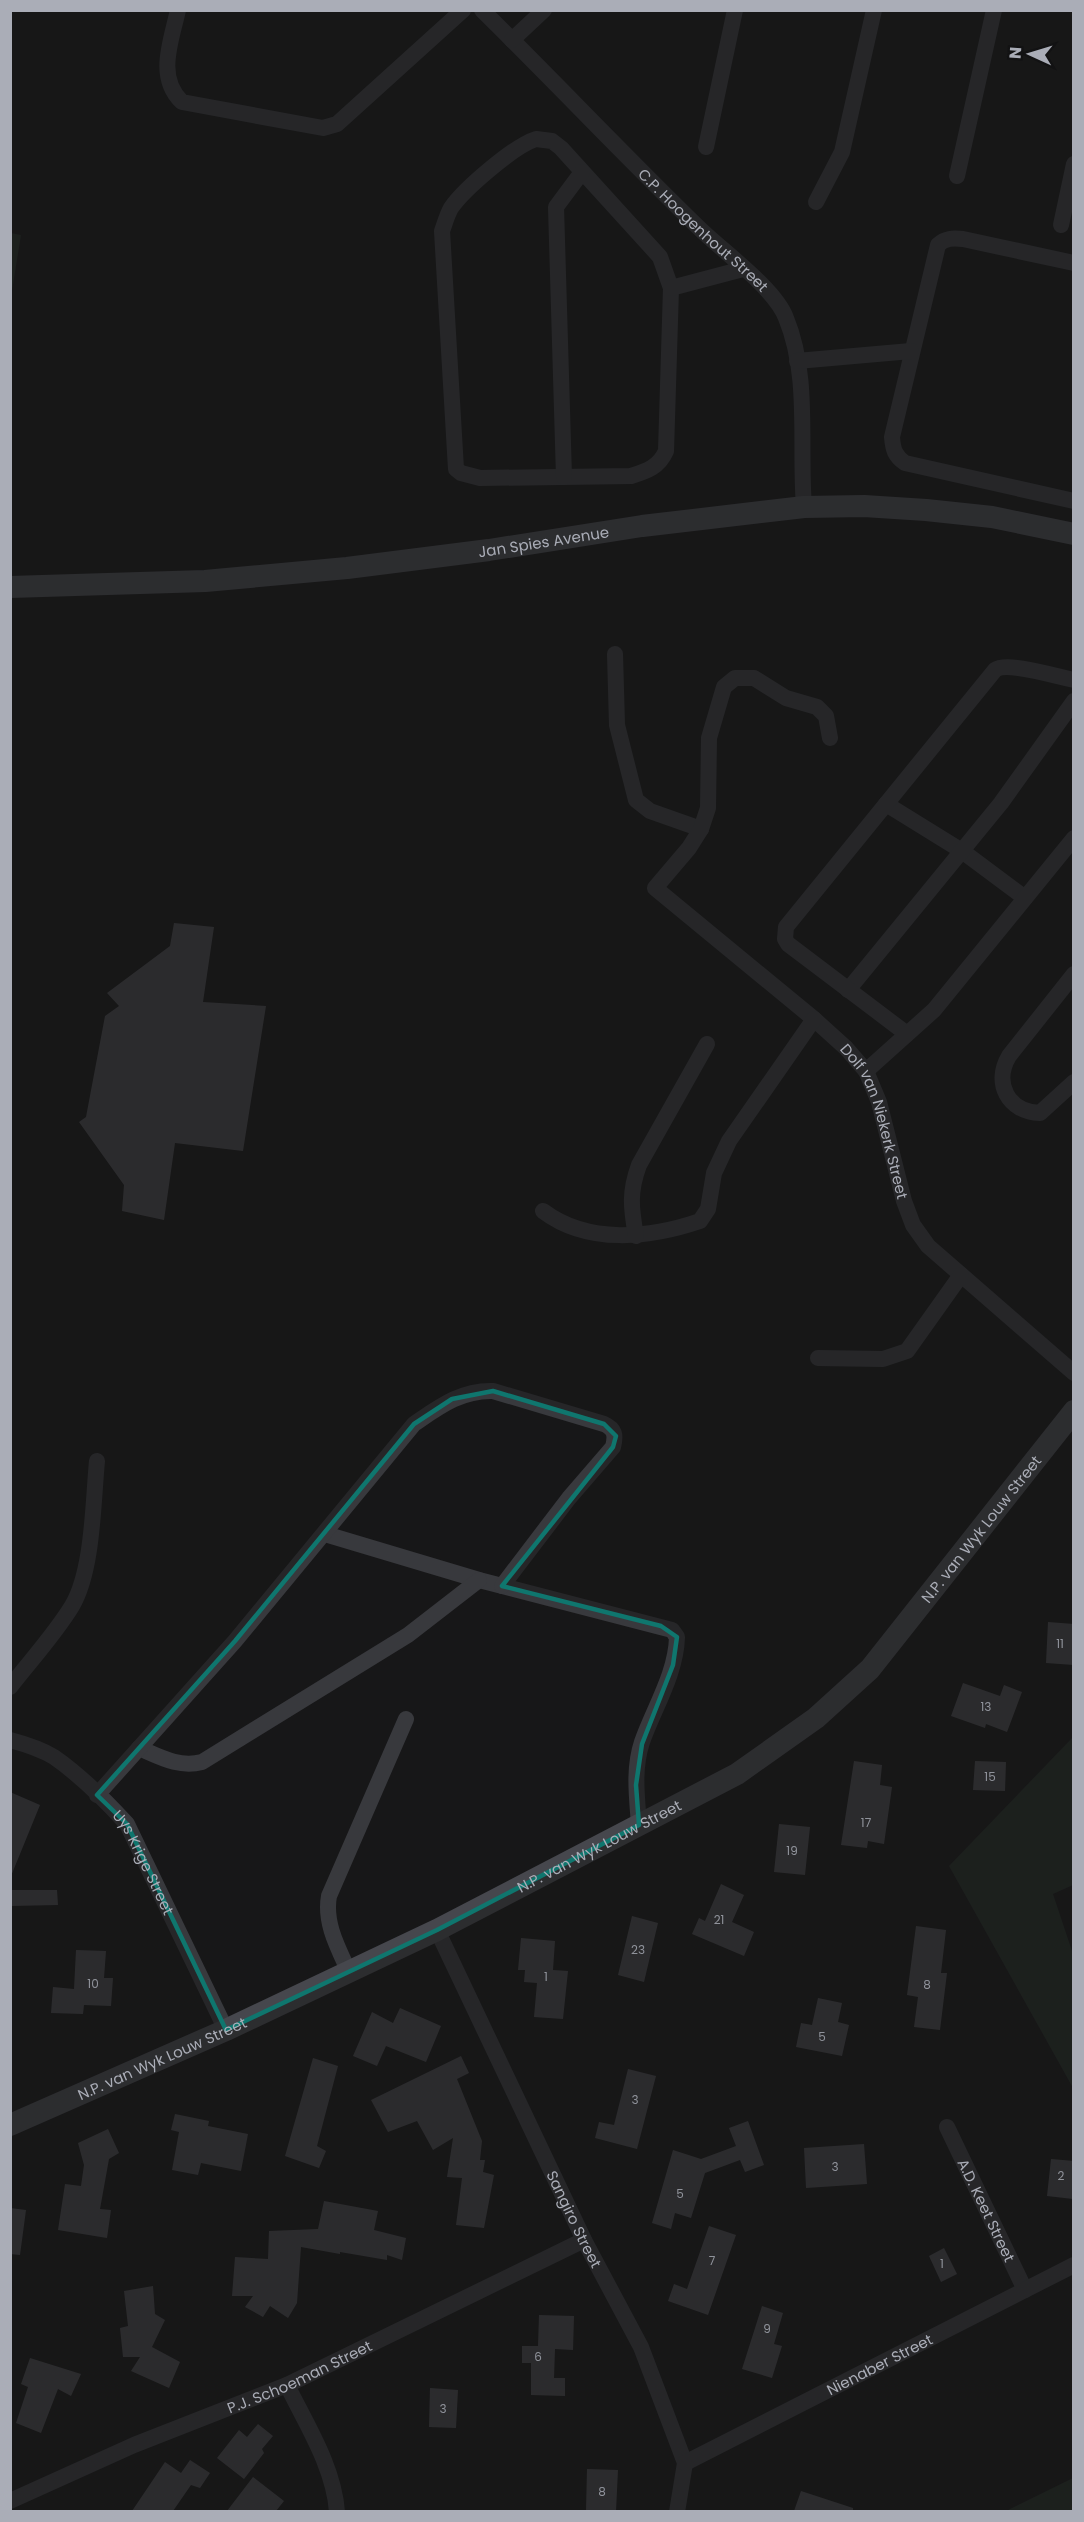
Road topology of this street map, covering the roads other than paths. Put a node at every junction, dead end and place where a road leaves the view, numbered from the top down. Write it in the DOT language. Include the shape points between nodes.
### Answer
graph roads {
  1 [pos="178,10"];
  2 [pos="463,10"];
  3 [pos="482,10"];
  4 [pos="544,10"];
  5 [pos="735,10"];
  6 [pos="874,10"];
  7 [pos="994,10"];
  8 [pos="512,40"];
  9 [pos="706,147"];
  10 [pos="1074,164"];
  11 [pos="582,172"];
  12 [pos="957,176"];
  13 [pos="816,202"];
  14 [pos="1060,225"];
  15 [pos="1074,262"];
  16 [pos="743,269"];
  17 [pos="670,288"];
  18 [pos="911,351"];
  19 [pos="797,361"];
  20 [pos="564,477"];
  21 [pos="1074,501"];
  22 [pos="804,507"];
  23 [pos="1074,534"];
  24 [pos="10,587"];
  25 [pos="615,654"];
  26 [pos="1074,680"];
  27 [pos="1074,701"];
  28 [pos="830,738"];
  29 [pos="886,804"];
  30 [pos="701,829"];
  31 [pos="1074,838"];
  32 [pos="962,851"];
  33 [pos="1025,898"];
  34 [pos="1074,974"];
  35 [pos="848,990"];
  36 [pos="814,1019"];
  37 [pos="907,1034"];
  38 [pos="706,1044"];
  39 [pos="866,1071"];
  40 [pos="1074,1082"];
  41 [pos="543,1211"];
  42 [pos="636,1236"];
  43 [pos="961,1275"];
  44 [pos="818,1358"];
  45 [pos="1074,1373"];
  46 [pos="1074,1411"];
  47 [pos="97,1461"];
  48 [pos="325,1534"];
  49 [pos="479,1580"];
  50 [pos="502,1586"];
  51 [pos="10,1687"];
  52 [pos="406,1719"];
  53 [pos="10,1740"];
  54 [pos="139,1748"];
  55 [pos="97,1795"];
  56 [pos="639,1825"];
  57 [pos="437,1930"];
  58 [pos="349,1972"];
  59 [pos="226,2030"];
  60 [pos="10,2125"];
  61 [pos="947,2127"];
  62 [pos="584,2240"];
  63 [pos="1074,2265"];
  64 [pos="1025,2290"];
  65 [pos="287,2385"];
  66 [pos="685,2463"];
  67 [pos="10,2501"];
  68 [pos="337,2511"];
  69 [pos="677,2511"];
  1 -- 2 [label="street" via="166,69 170,86 182,102 323,128 337,124"];
  3 -- 8 [label="street, C.P. Hoogenhout Street"];
  4 -- 8 [label="street"];
  5 -- 9 [label="street"];
  6 -- 13 [label="street" via="842,152"];
  7 -- 12 [label="street"];
  8 -- 16 [label="street, C.P. Hoogenhout Street"];
  10 -- 14 [label="street"];
  11 -- 17 [label="street" via="660,257"];
  11 -- 20 [label="street" via="556,207"];
  11 -- 20 [label="street" via="552,141 530,141 507,155 459,199 442,231 456,469 480,478"];
  15 -- 18 [label="street" via="963,239 942,241"];
  16 -- 17 [label="street"];
  16 -- 19 [label="street, C.P. Hoogenhout Street" via="785,314"];
  17 -- 20 [label="street" via="666,451 662,459 649,470 631,476"];
  18 -- 19 [label="street"];
  18 -- 21 [label="street" via="893,426 897,457 906,463"];
  19 -- 22 [label="street, C.P. Hoogenhout Street"];
  22 -- 23 [label="street, Jan Spies Avenue" via="926,510 992,517"];
  22 -- 24 [label="street, Jan Spies Avenue" via="347,568 205,581"];
  25 -- 30 [label="street" via="617,724 636,800 650,811"];
  26 -- 29 [label="street" via="999,667"];
  27 -- 32 [label="street"];
  28 -- 30 [label="street" via="826,716 818,706 786,698 754,678 735,678 724,687 709,738 708,808"];
  29 -- 32 [label="street"];
  29 -- 35 [label="street" via="784,932 788,944"];
  30 -- 36 [label="street, Dolf van Niekerk Street" via="655,888"];
  31 -- 33 [label="street"];
  32 -- 33 [label="street"];
  32 -- 35 [label="street"];
  33 -- 37 [label="street" via="934,1010"];
  34 -- 40 [label="street" via="1009,1056 1001,1081 1003,1090 1022,1108 1040,1113"];
  35 -- 37 [label="street"];
  36 -- 39 [label="street, Dolf van Niekerk Street"];
  36 -- 42 [label="street" via="729,1141 714,1173 705,1216 687,1225"];
  37 -- 39 [label="street"];
  38 -- 42 [label="street" via="632,1184"];
  39 -- 43 [label="street, Dolf van Niekerk Street" via="879,1101 913,1225 928,1246"];
  41 -- 42 [label="street" via="593,1233"];
  43 -- 44 [label="street" via="907,1351 884,1359"];
  43 -- 45 [label="street, Dolf van Niekerk Street"];
  46 -- 56 [label="street, N.P. van Wyk Louw Street" via="870,1669 816,1718 737,1774"];
  47 -- 51 [label="street" via="86,1570 80,1589"];
  48 -- 49 [label="street"];
  48 -- 50 [label="street" via="414,1424 452,1399 493,1391 607,1425 615,1436 613,1447"];
  48 -- 54 [label="street"];
  49 -- 50 [label="street"];
  49 -- 54 [label="street" via="408,1635 202,1762 175,1764"];
  50 -- 56 [label="street" via="661,1626 677,1637 673,1665 642,1744 637,1768"];
  52 -- 58 [label="street" via="329,1896 329,1921"];
  53 -- 55 [label="street, Uys Krige Street" via="54,1757"];
  54 -- 55 [label="street"];
  55 -- 59 [label="street, Uys Krige Street" via="127,1824"];
  56 -- 57 [label="street, N.P. van Wyk Louw Street"];
  57 -- 58 [label="street, N.P. van Wyk Louw Street"];
  57 -- 62 [label="street, Sangiro Street"];
  58 -- 59 [label="street, N.P. van Wyk Louw Street"];
  59 -- 60 [label="street, N.P. van Wyk Louw Street"];
  61 -- 64 [label="street, A.D. Keet Street"];
  62 -- 65 [label="street, P.J. Schoeman Street"];
  62 -- 66 [label="street, Sangiro Street" via="641,2347"];
  63 -- 64 [label="street, Nienaber Street"];
  64 -- 66 [label="street, Nienaber Street"];
  65 -- 67 [label="street, P.J. Schoeman Street" via="134,2445"];
  65 -- 68 [label="street" via="326,2465 336,2493"];
  66 -- 69 [label="street"];
}
